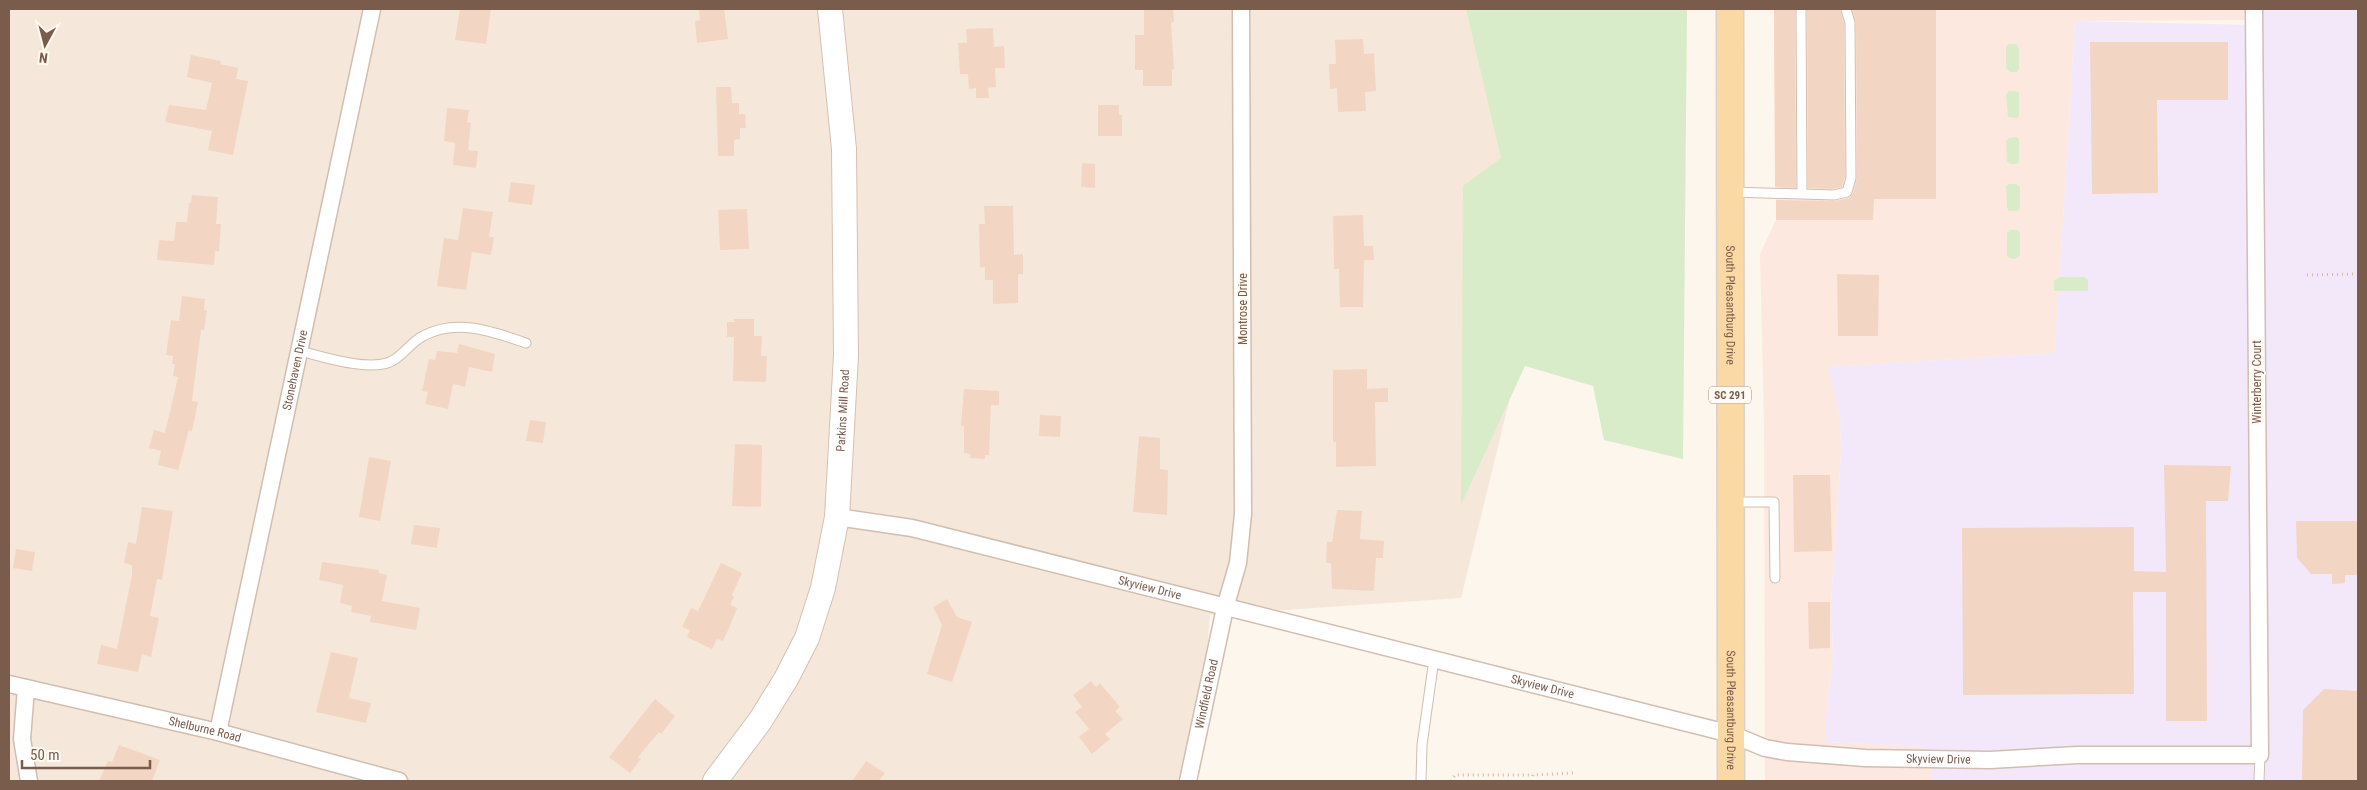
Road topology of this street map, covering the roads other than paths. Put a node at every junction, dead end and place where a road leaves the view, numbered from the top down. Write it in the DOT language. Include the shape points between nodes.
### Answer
graph roads {
  1 [pos="372,9"];
  2 [pos="830,9"];
  3 [pos="1241,9"];
  4 [pos="1730,9"];
  5 [pos="1801,9"];
  6 [pos="1846,9"];
  7 [pos="2254,9"];
  8 [pos="1730,192"];
  9 [pos="1802,194"];
  10 [pos="526,343"];
  11 [pos="300,351"];
  12 [pos="1730,502"];
  13 [pos="838,517"];
  14 [pos="1775,578"];
  15 [pos="1225,608"];
  16 [pos="1434,660"];
  17 [pos="9,684"];
  18 [pos="26,688"];
  19 [pos="218,732"];
  20 [pos="1731,734"];
  21 [pos="2260,755"];
  22 [pos="29,781"];
  23 [pos="399,781"];
  24 [pos="715,781"];
  25 [pos="1188,781"];
  26 [pos="1422,781"];
  27 [pos="1731,781"];
  28 [pos="2259,781"];
  1 -- 11 [label="street, Stonehaven Drive"];
  2 -- 13 [label="street, Parkins Mill Road" via="844,149 846,355"];
  3 -- 15 [label="street, Montrose Drive" via="1243,514 1238,563"];
  4 -- 8 [label="main road, South Pleasantburg Drive / SC 291"];
  5 -- 9 [label="lane"];
  6 -- 9 [label="lane" via="1850,23 1851,178 1847,192"];
  7 -- 21 [label="street, Winterberry Court"];
  8 -- 9 [label="lane"];
  8 -- 12 [label="main road, South Pleasantburg Drive / SC 291"];
  10 -- 11 [label="lane" via="490,330 450,326 422,336 390,362 344,362"];
  11 -- 19 [label="street, Stonehaven Drive"];
  12 -- 14 [label="lane" via="1774,502"];
  12 -- 20 [label="main road, South Pleasantburg Drive / SC 291"];
  13 -- 15 [label="street, Skyview Drive" via="912,528"];
  13 -- 24 [label="street, Parkins Mill Road" via="823,588 807,638 760,721"];
  15 -- 16 [label="street, Skyview Drive"];
  15 -- 25 [label="street, Windfield Road"];
  16 -- 20 [label="street, Skyview Drive"];
  16 -- 26 [label="lane" via="1422,745"];
  17 -- 18 [label="street, Shelburne Road"];
  18 -- 19 [label="street, Shelburne Road"];
  18 -- 22 [label="street" via="22,739"];
  19 -- 23 [label="street, Shelburne Road"];
  20 -- 21 [label="street, Skyview Drive" via="1766,748 1787,752 1865,758 1990,760 2077,755"];
  20 -- 27 [label="main road, South Pleasantburg Drive / SC 291"];
  21 -- 28 [label="lane"];
}
